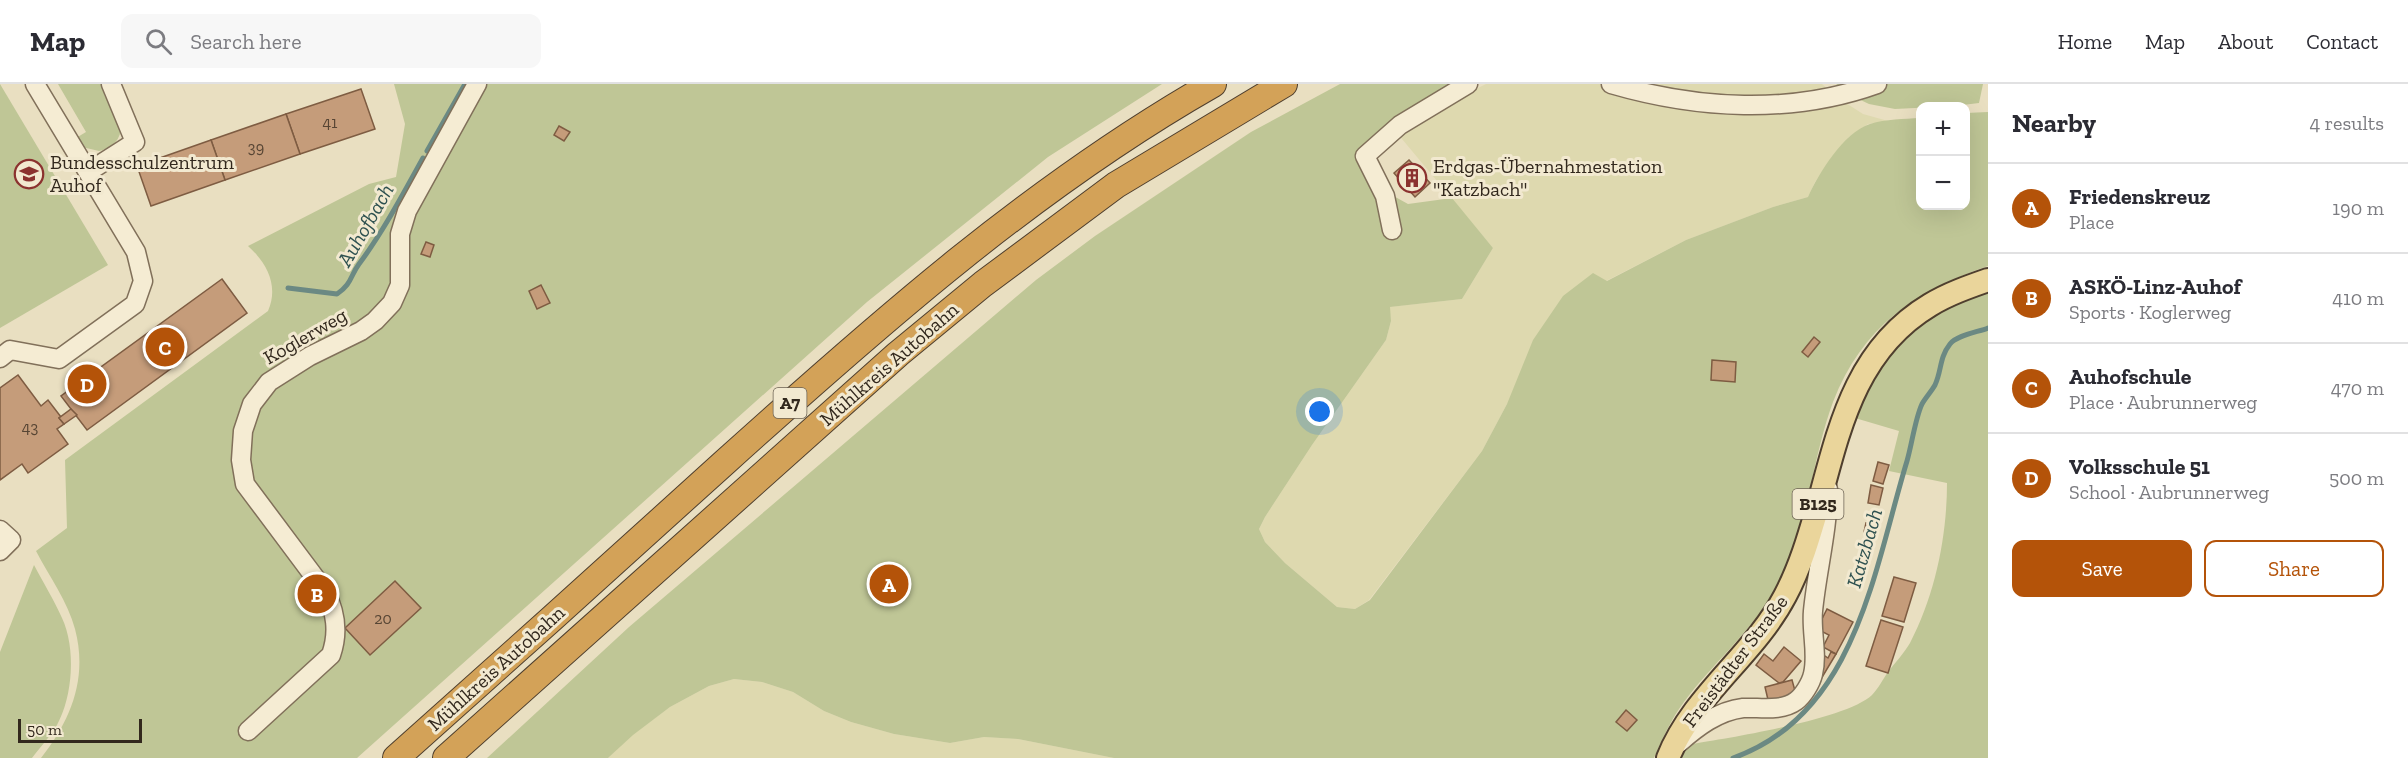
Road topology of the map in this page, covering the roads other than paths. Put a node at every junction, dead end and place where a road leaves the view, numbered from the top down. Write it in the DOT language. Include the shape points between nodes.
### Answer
graph roads {
  1 [pos="35,84"];
  2 [pos="111,84"];
  3 [pos="477,84"];
  4 [pos="1213,84"];
  5 [pos="1284,84"];
  6 [pos="1468,84"];
  7 [pos="1611,84"];
  8 [pos="1877,84"];
  9 [pos="88,172"];
  10 [pos="1392,230"];
  11 [pos="1988,280"];
  12 [pos="0,358"];
  13 [pos="1828,469"];
  14 [pos="0,530"];
  15 [pos="0,551"];
  16 [pos="248,730"];
  17 [pos="1670,754"];
  18 [pos="396,758"];
  19 [pos="446,758"];
  1 -- 9 [label="street"];
  2 -- 9 [label="street" via="135,142"];
  3 -- 16 [label="street, Koglerweg" via="407,211 400,234 400,285 392,303 361,331 275,377 260,392 248,416 241,460 245,484 325,591 337,629 331,655"];
  4 -- 18 [label="highway, Mühlkreis Autobahn / A7" via="1118,143 1032,204 875,329"];
  5 -- 19 [label="highway, Mühlkreis Autobahn / A7" via="1116,185 983,284"];
  6 -- 10 [label="street" via="1400,125 1365,156 1385,196"];
  7 -- 8 [label="street" via="1653,96 1765,106 1798,104"];
  9 -- 12 [label="street" via="136,252 143,281 135,304 59,359 10,350"];
  11 -- 13 [label="main road, Freistädter Straße / B125" via="1931,304 1877,352 1858,381"];
  13 -- 17 [label="main road, Freistädter Straße / B125" via="1786,596 1770,622 1686,723"];
  13 -- 17 [label="street, Freistädter Straße" via="1828,518 1813,613 1813,676 1804,693 1786,706 1726,712 1707,721"];
  14 -- 15 [label="street" via="10,540"];
}
